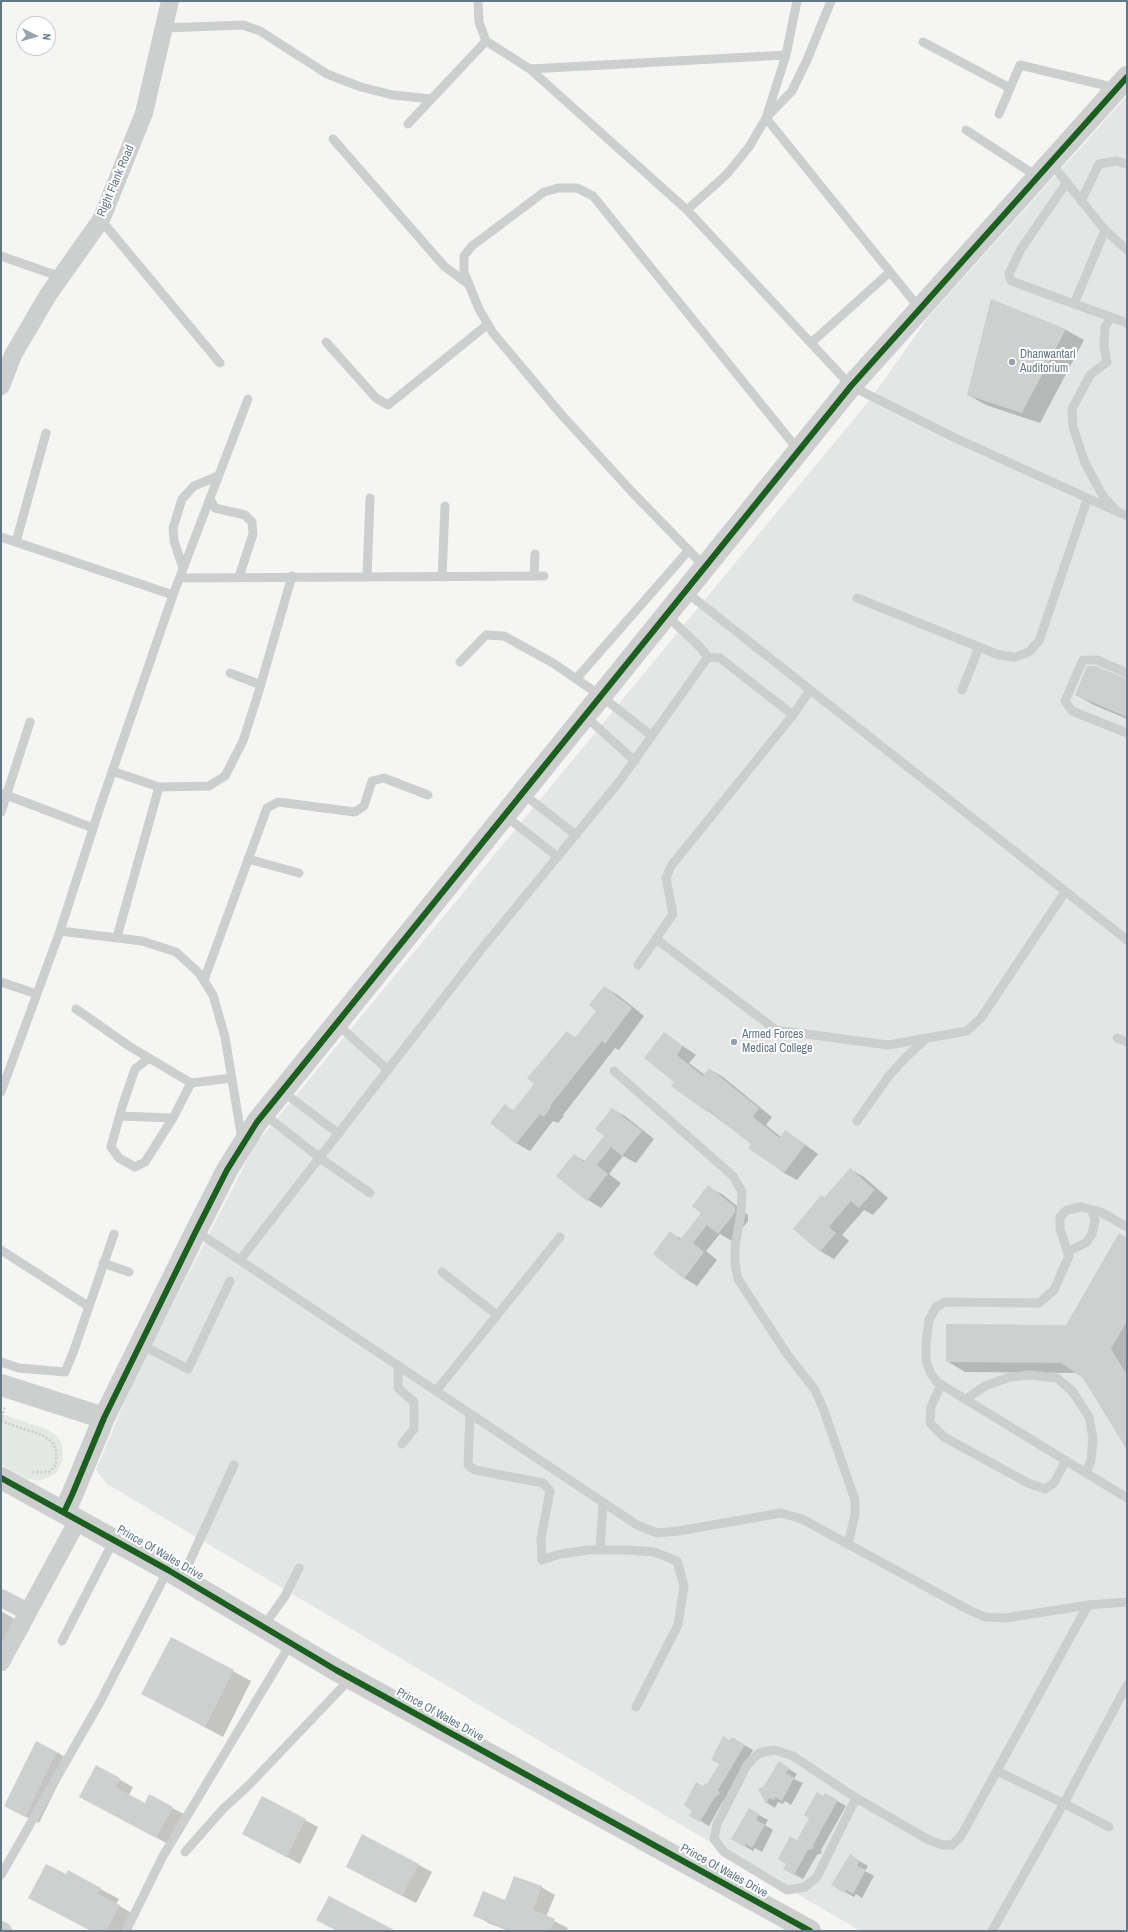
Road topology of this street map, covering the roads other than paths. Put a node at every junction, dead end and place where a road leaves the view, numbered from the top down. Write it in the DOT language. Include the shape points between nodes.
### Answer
graph roads {
  1 [pos="170,1"];
  2 [pos="478,1"];
  3 [pos="797,1"];
  4 [pos="831,1"];
  5 [pos="164,28"];
  6 [pos="486,41"];
  7 [pos="923,42"];
  8 [pos="786,55"];
  9 [pos="530,69"];
  10 [pos="1122,83"];
  11 [pos="1010,88"];
  12 [pos="432,99"];
  13 [pos="999,114"];
  14 [pos="766,118"];
  15 [pos="408,124"];
  16 [pos="966,130"];
  17 [pos="333,139"];
  18 [pos="1127,164"];
  19 [pos="1045,170"];
  20 [pos="1067,182"];
  21 [pos="1081,201"];
  22 [pos="687,210"];
  23 [pos="101,220"];
  24 [pos="1105,230"];
  25 [pos="1127,250"];
  26 [pos="1,256"];
  27 [pos="890,272"];
  28 [pos="61,277"];
  29 [pos="468,284"];
  30 [pos="1074,304"];
  31 [pos="920,309"];
  32 [pos="1111,317"];
  33 [pos="1127,323"];
  34 [pos="488,324"];
  35 [pos="326,342"];
  36 [pos="811,343"];
  37 [pos="220,363"];
  38 [pos="1,386"];
  39 [pos="851,386"];
  40 [pos="248,399"];
  41 [pos="46,433"];
  42 [pos="800,452"];
  43 [pos="218,476"];
  44 [pos="370,498"];
  45 [pos="210,499"];
  46 [pos="1087,500"];
  47 [pos="445,506"];
  48 [pos="1123,514"];
  49 [pos="1,536"];
  50 [pos="16,542"];
  51 [pos="689,550"];
  52 [pos="535,554"];
  53 [pos="705,567"];
  54 [pos="183,568"];
  55 [pos="292,576"];
  56 [pos="534,576"];
  57 [pos="544,576"];
  58 [pos="239,577"];
  59 [pos="367,577"];
  60 [pos="442,577"];
  61 [pos="180,578"];
  62 [pos="685,591"];
  63 [pos="173,595"];
  64 [pos="857,598"];
  65 [pos="666,615"];
  66 [pos="979,647"];
  67 [pos="708,657"];
  68 [pos="460,662"];
  69 [pos="230,673"];
  70 [pos="1127,673"];
  71 [pos="576,679"];
  72 [pos="261,685"];
  73 [pos="810,690"];
  74 [pos="962,690"];
  75 [pos="601,696"];
  76 [pos="793,715"];
  77 [pos="585,716"];
  78 [pos="30,722"];
  79 [pos="1127,733"];
  80 [pos="652,736"];
  81 [pos="634,761"];
  82 [pos="112,770"];
  83 [pos="159,787"];
  84 [pos="522,793"];
  85 [pos="4,794"];
  86 [pos="428,795"];
  87 [pos="1,812"];
  88 [pos="504,815"];
  89 [pos="93,828"];
  90 [pos="576,835"];
  91 [pos="558,857"];
  92 [pos="248,859"];
  93 [pos="299,873"];
  94 [pos="1065,892"];
  95 [pos="60,931"];
  96 [pos="117,937"];
  97 [pos="656,939"];
  98 [pos="1127,940"];
  99 [pos="638,965"];
  100 [pos="204,980"];
  101 [pos="1,982"];
  102 [pos="37,994"];
  103 [pos="76,1009"];
  104 [pos="337,1024"];
  105 [pos="927,1038"];
  106 [pos="1117,1038"];
  107 [pos="1127,1042"];
  108 [pos="149,1058"];
  109 [pos="388,1070"];
  110 [pos="614,1071"];
  111 [pos="232,1078"];
  112 [pos="191,1083"];
  113 [pos="282,1091"];
  114 [pos="1,1092"];
  115 [pos="264,1114"];
  116 [pos="120,1116"];
  117 [pos="173,1118"];
  118 [pos="857,1121"];
  119 [pos="339,1134"];
  120 [pos="243,1145"];
  121 [pos="320,1158"];
  122 [pos="370,1193"];
  123 [pos="1092,1210"];
  124 [pos="1127,1227"];
  125 [pos="196,1231"];
  126 [pos="114,1234"];
  127 [pos="560,1237"];
  128 [pos="1,1250"];
  129 [pos="1067,1252"];
  130 [pos="240,1260"];
  131 [pos="103,1263"];
  132 [pos="129,1272"];
  133 [pos="442,1272"];
  134 [pos="230,1280"];
  135 [pos="88,1306"];
  136 [pos="497,1315"];
  137 [pos="140,1344"];
  138 [pos="1,1362"];
  139 [pos="398,1365"];
  140 [pos="941,1384"];
  141 [pos="1,1385"];
  142 [pos="436,1391"];
  143 [pos="966,1399"];
  144 [pos="470,1414"];
  145 [pos="104,1418"];
  146 [pos="402,1444"];
  147 [pos="1066,1460"];
  148 [pos="234,1465"];
  149 [pos="1086,1473"];
  150 [pos="1,1478"];
  151 [pos="1127,1498"];
  152 [pos="603,1503"];
  153 [pos="71,1516"];
  154 [pos="114,1540"];
  155 [pos="848,1544"];
  156 [pos="600,1550"];
  157 [pos="299,1568"];
  158 [pos="175,1574"];
  159 [pos="1,1598"];
  160 [pos="1127,1602"];
  161 [pos="1088,1605"];
  162 [pos="28,1612"];
  163 [pos="263,1627"];
  164 [pos="62,1641"];
  165 [pos="291,1643"];
  166 [pos="1,1662"];
  167 [pos="351,1678"];
  168 [pos="1127,1685"];
  169 [pos="636,1707"];
  170 [pos="997,1771"];
  171 [pos="856,1798"];
  172 [pos="1064,1803"];
  173 [pos="1109,1827"];
  174 [pos="185,1852"];
  175 [pos="1,1875"];
  176 [pos="126,1931"];
  177 [pos="810,1931"];
  178 [pos="992,1931"];
  1 -- 5 [label="street, Right Flank Road"];
  2 -- 6 [label="lane" via="479,22"];
  3 -- 8 [label="lane"];
  4 -- 14 [label="lane" via="792,91"];
  5 -- 12 [label="lane" via="243,25 260,31 327,74 361,87 393,95"];
  5 -- 23 [label="street, Right Flank Road" via="144,113"];
  6 -- 9 [label="lane"];
  6 -- 12 [label="lane"];
  7 -- 11 [label="lane"];
  8 -- 9 [label="lane"];
  8 -- 14 [label="lane"];
  9 -- 22 [label="lane"];
  10 -- 11 [label="lane" via="1020,65"];
  10 -- 19 [label="street"];
  11 -- 13 [label="lane"];
  12 -- 15 [label="lane"];
  14 -- 22 [label="lane" via="749,147 728,174"];
  14 -- 27 [label="lane"];
  16 -- 19 [label="lane"];
  17 -- 29 [label="lane" via="444,266"];
  18 -- 21 [label="lane" via="1116,161 1100,164"];
  19 -- 20 [label="lane"];
  19 -- 31 [label="street"];
  20 -- 21 [label="lane"];
  20 -- 30 [label="lane" via="1021,249 1009,274 1011,281"];
  21 -- 24 [label="lane"];
  22 -- 36 [label="lane"];
  23 -- 28 [label="street, Right Flank Road"];
  23 -- 37 [label="lane"];
  24 -- 25 [label="lane"];
  24 -- 30 [label="lane"];
  26 -- 28 [label="lane"];
  27 -- 31 [label="lane"];
  27 -- 36 [label="lane"];
  28 -- 38 [label="street, Right Flank Road" via="13,355"];
  29 -- 34 [label="lane"];
  29 -- 42 [label="lane" via="464,272 464,256 472,246 544,192 558,188 577,188 593,196"];
  30 -- 32 [label="lane"];
  31 -- 39 [label="street"];
  32 -- 33 [label="lane"];
  32 -- 48 [label="lane" via="1105,328 1104,346 1107,362 1090,375 1072,409 1073,427 1085,463 1103,496"];
  34 -- 35 [label="lane" via="388,405 376,398"];
  34 -- 51 [label="lane" via="560,413"];
  36 -- 39 [label="lane"];
  39 -- 42 [label="street"];
  39 -- 46 [label="lane"];
  40 -- 43 [label="lane"];
  41 -- 50 [label="lane"];
  42 -- 53 [label="street"];
  43 -- 45 [label="lane"];
  43 -- 54 [label="lane" via="194,486 182,499 173,528 174,541"];
  44 -- 59 [label="lane"];
  45 -- 54 [label="lane"];
  45 -- 58 [label="lane" via="215,508 245,515 252,522 253,534"];
  46 -- 48 [label="lane"];
  46 -- 66 [label="lane" via="1039,641 1029,652 1015,657"];
  47 -- 60 [label="lane"];
  49 -- 50 [label="lane"];
  50 -- 63 [label="lane"];
  51 -- 53 [label="lane"];
  51 -- 71 [label="lane"];
  52 -- 56 [label="lane"];
  53 -- 62 [label="street"];
  54 -- 61 [label="lane"];
  55 -- 58 [label="lane"];
  55 -- 59 [label="lane"];
  55 -- 72 [label="lane"];
  56 -- 57 [label="lane"];
  56 -- 60 [label="lane"];
  58 -- 61 [label="lane"];
  59 -- 60 [label="lane"];
  61 -- 63 [label="lane"];
  62 -- 65 [label="street"];
  62 -- 73 [label="lane"];
  63 -- 82 [label="lane"];
  64 -- 66 [label="lane"];
  65 -- 67 [label="lane"];
  65 -- 75 [label="street"];
  66 -- 74 [label="lane"];
  67 -- 76 [label="lane" via="720,658"];
  67 -- 80 [label="lane"];
  68 -- 71 [label="lane" via="486,634 504,636"];
  69 -- 72 [label="lane"];
  70 -- 79 [label="lane" via="1097,660 1083,660 1065,701 1072,711"];
  71 -- 75 [label="lane"];
  72 -- 83 [label="lane" via="243,741 225,776 209,786"];
  73 -- 76 [label="lane"];
  73 -- 94 [label="lane"];
  75 -- 77 [label="street"];
  75 -- 80 [label="lane"];
  76 -- 97 [label="lane" via="671,866 666,878 673,914"];
  77 -- 81 [label="lane"];
  77 -- 84 [label="street"];
  78 -- 85 [label="lane"];
  80 -- 81 [label="lane"];
  81 -- 90 [label="lane"];
  82 -- 83 [label="lane"];
  82 -- 89 [label="lane"];
  83 -- 96 [label="lane"];
  84 -- 88 [label="street"];
  84 -- 90 [label="lane"];
  85 -- 87 [label="lane"];
  85 -- 89 [label="lane"];
  86 -- 92 [label="lane" via="384,778 372,781 364,806 355,812 278,802 267,808"];
  88 -- 91 [label="lane"];
  88 -- 104 [label="street"];
  89 -- 95 [label="lane"];
  90 -- 91 [label="lane"];
  91 -- 109 [label="lane" via="480,951"];
  92 -- 93 [label="lane"];
  92 -- 100 [label="lane"];
  94 -- 98 [label="lane"];
  94 -- 105 [label="lane" via="981,1018 967,1031"];
  95 -- 96 [label="lane"];
  95 -- 102 [label="lane"];
  96 -- 100 [label="lane" via="142,941 176,952"];
  97 -- 99 [label="lane"];
  97 -- 105 [label="lane" via="776,1030 888,1045"];
  100 -- 111 [label="lane" via="213,995"];
  101 -- 102 [label="lane"];
  102 -- 114 [label="lane"];
  103 -- 108 [label="lane"];
  104 -- 109 [label="lane"];
  104 -- 113 [label="street"];
  105 -- 118 [label="lane" via="888,1077"];
  106 -- 107 [label="lane"];
  108 -- 112 [label="lane"];
  108 -- 116 [label="lane" via="135,1069"];
  109 -- 119 [label="lane"];
  110 -- 155 [label="lane" via="733,1176 742,1192 735,1247 738,1279 787,1354 815,1390 824,1408 855,1500 855,1515"];
  111 -- 112 [label="lane"];
  111 -- 120 [label="lane"];
  112 -- 117 [label="lane"];
  113 -- 115 [label="street"];
  113 -- 119 [label="lane"];
  115 -- 120 [label="street"];
  115 -- 121 [label="lane"];
  116 -- 117 [label="lane"];
  116 -- 117 [label="lane" via="111,1147 119,1158 135,1167 145,1162"];
  119 -- 121 [label="lane"];
  120 -- 125 [label="street" via="227,1170"];
  121 -- 122 [label="lane"];
  121 -- 130 [label="lane"];
  123 -- 124 [label="lane" via="1101,1212"];
  123 -- 129 [label="lane" via="1095,1221 1092,1234 1087,1242"];
  123 -- 129 [label="lane" via="1081,1207 1067,1210 1060,1217 1060,1228"];
  125 -- 130 [label="lane"];
  125 -- 137 [label="street"];
  126 -- 131 [label="lane"];
  127 -- 136 [label="lane"];
  128 -- 135 [label="lane"];
  129 -- 140 [label="lane" via="1069,1256 1054,1290 1039,1303 945,1302 936,1307 929,1320 926,1361 931,1374"];
  130 -- 139 [label="lane"];
  131 -- 132 [label="lane"];
  131 -- 135 [label="lane"];
  133 -- 136 [label="lane"];
  134 -- 137 [label="lane" via="188,1369"];
  135 -- 138 [label="lane" via="65,1372 19,1368"];
  136 -- 142 [label="lane"];
  137 -- 145 [label="street"];
  139 -- 142 [label="lane"];
  139 -- 146 [label="lane" via="398,1388 414,1402 414,1429"];
  140 -- 143 [label="lane"];
  140 -- 147 [label="lane" via="931,1407 930,1423 944,1437 1028,1483 1045,1489 1054,1483"];
  141 -- 145 [label="street"];
  142 -- 144 [label="lane"];
  143 -- 147 [label="lane"];
  143 -- 149 [label="lane" via="985,1386 1010,1377 1030,1375 1057,1378 1073,1392 1089,1417 1093,1438 1091,1460"];
  144 -- 152 [label="lane"];
  144 -- 156 [label="lane" via="468,1465 475,1470 543,1483 550,1492 541,1538 542,1560 560,1554"];
  145 -- 153 [label="street" via="72,1495"];
  147 -- 149 [label="lane"];
  148 -- 158 [label="lane"];
  149 -- 151 [label="lane"];
  150 -- 153 [label="street, Prince Of Wales Drive"];
  152 -- 155 [label="lane" via="637,1525 657,1532 678,1531 780,1513 802,1519"];
  152 -- 156 [label="lane"];
  153 -- 154 [label="street, Prince Of Wales Drive"];
  153 -- 162 [label="street"];
  154 -- 158 [label="street, Prince Of Wales Drive"];
  154 -- 164 [label="lane"];
  155 -- 161 [label="lane" via="967,1610 985,1617 1006,1618"];
  156 -- 169 [label="lane" via="654,1552 677,1561 684,1586 678,1625"];
  157 -- 163 [label="lane" via="285,1596"];
  158 -- 163 [label="street, Prince Of Wales Drive"];
  158 -- 175 [label="lane"];
  159 -- 162 [label="street"];
  160 -- 161 [label="lane"];
  161 -- 170 [label="lane"];
  162 -- 166 [label="street"];
  163 -- 165 [label="street, Prince Of Wales Drive"];
  165 -- 167 [label="street, Prince Of Wales Drive"];
  165 -- 176 [label="lane" via="163,1856"];
  167 -- 174 [label="lane" via="223,1809"];
  167 -- 177 [label="street, Prince Of Wales Drive"];
  168 -- 172 [label="lane"];
  170 -- 171 [label="lane" via="961,1836 952,1845 942,1845 929,1840"];
  170 -- 172 [label="lane"];
  171 -- 171 [label="lane" via="793,1756 774,1750 759,1753 746,1765 717,1824 714,1839 724,1852 787,1890 805,1887 818,1877"];
  172 -- 173 [label="lane"];
  172 -- 178 [label="lane"];
}
